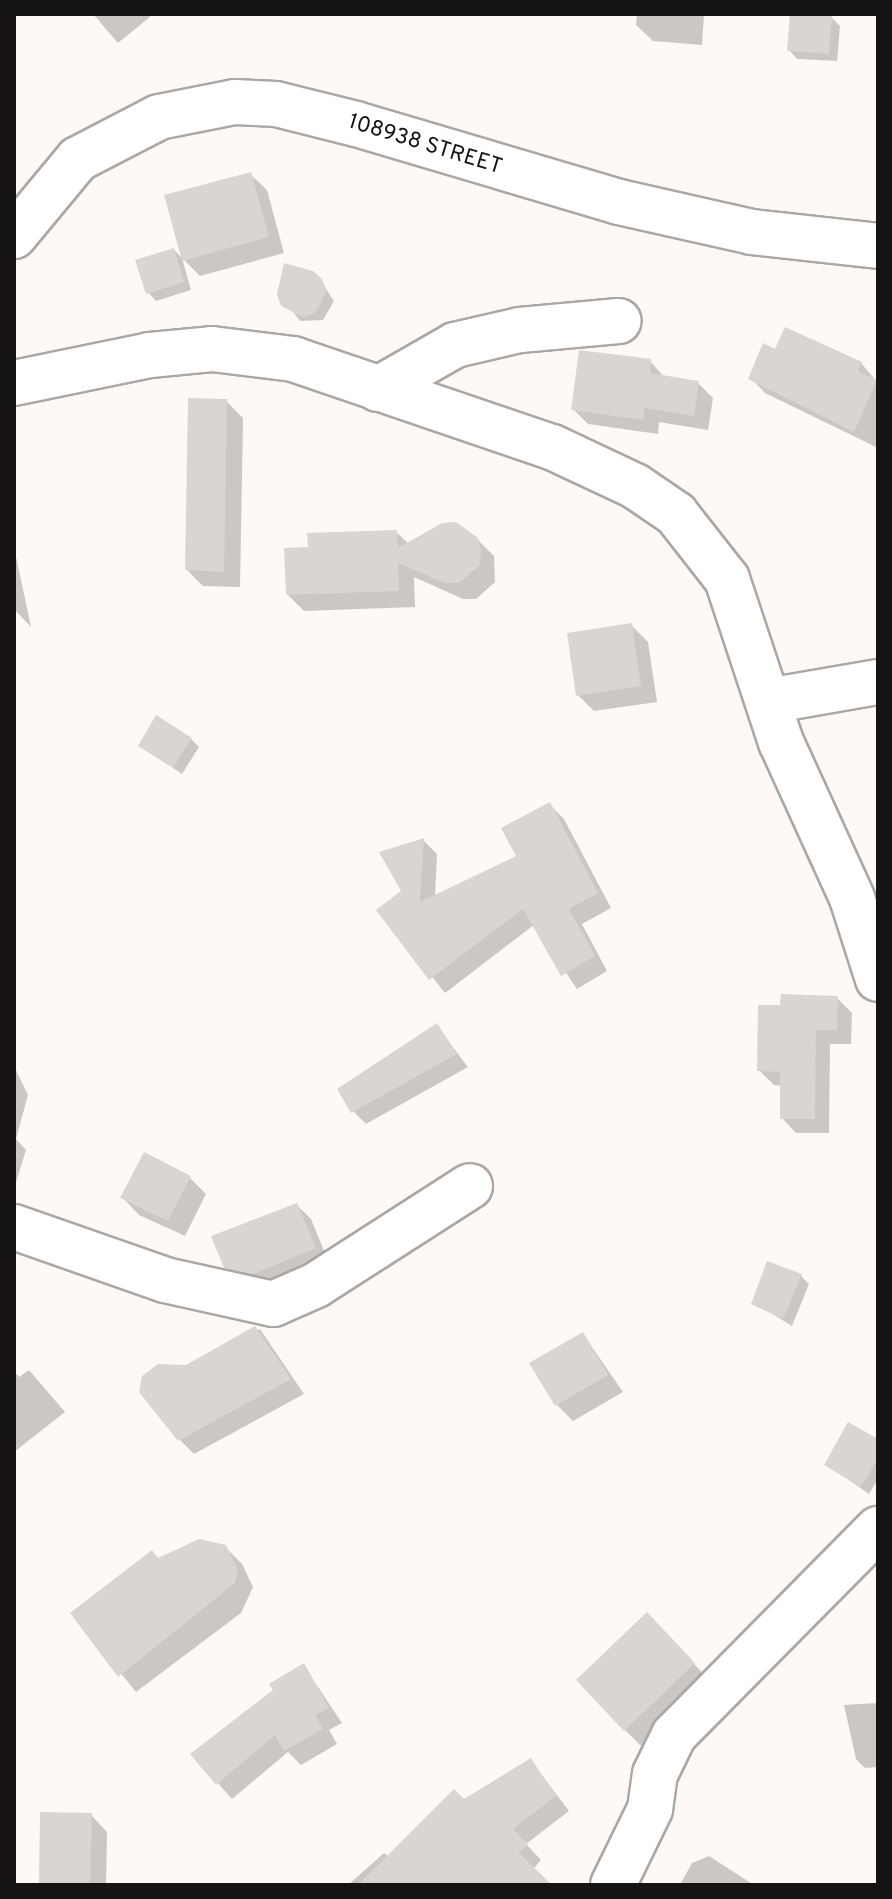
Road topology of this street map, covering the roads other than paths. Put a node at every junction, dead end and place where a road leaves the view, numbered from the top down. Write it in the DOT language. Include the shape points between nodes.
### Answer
graph roads {
  1 [pos="14,236"];
  2 [pos="878,246"];
  3 [pos="619,321"];
  4 [pos="14,383"];
  5 [pos="378,389"];
  6 [pos="878,682"];
  7 [pos="768,701"];
  8 [pos="878,979"];
  9 [pos="470,1186"];
  10 [pos="14,1227"];
  11 [pos="878,1529"];
  12 [pos="613,1885"];
  1 -- 2 [label="street, 108938 STREET" via="78,159 159,117 235,102 276,104 356,124 619,202 752,232"];
  3 -- 5 [label="street" via="520,330 455,345"];
  4 -- 5 [label="street" via="150,355 212,349 293,359"];
  5 -- 7 [label="street" via="552,447 635,486 676,514 727,579"];
  6 -- 7 [label="street"];
  7 -- 8 [label="street" via="781,742 852,898"];
  9 -- 10 [label="street" via="316,1285 273,1304 165,1280"];
  11 -- 12 [label="street" via="674,1735 660,1759 645,1821"];
}
